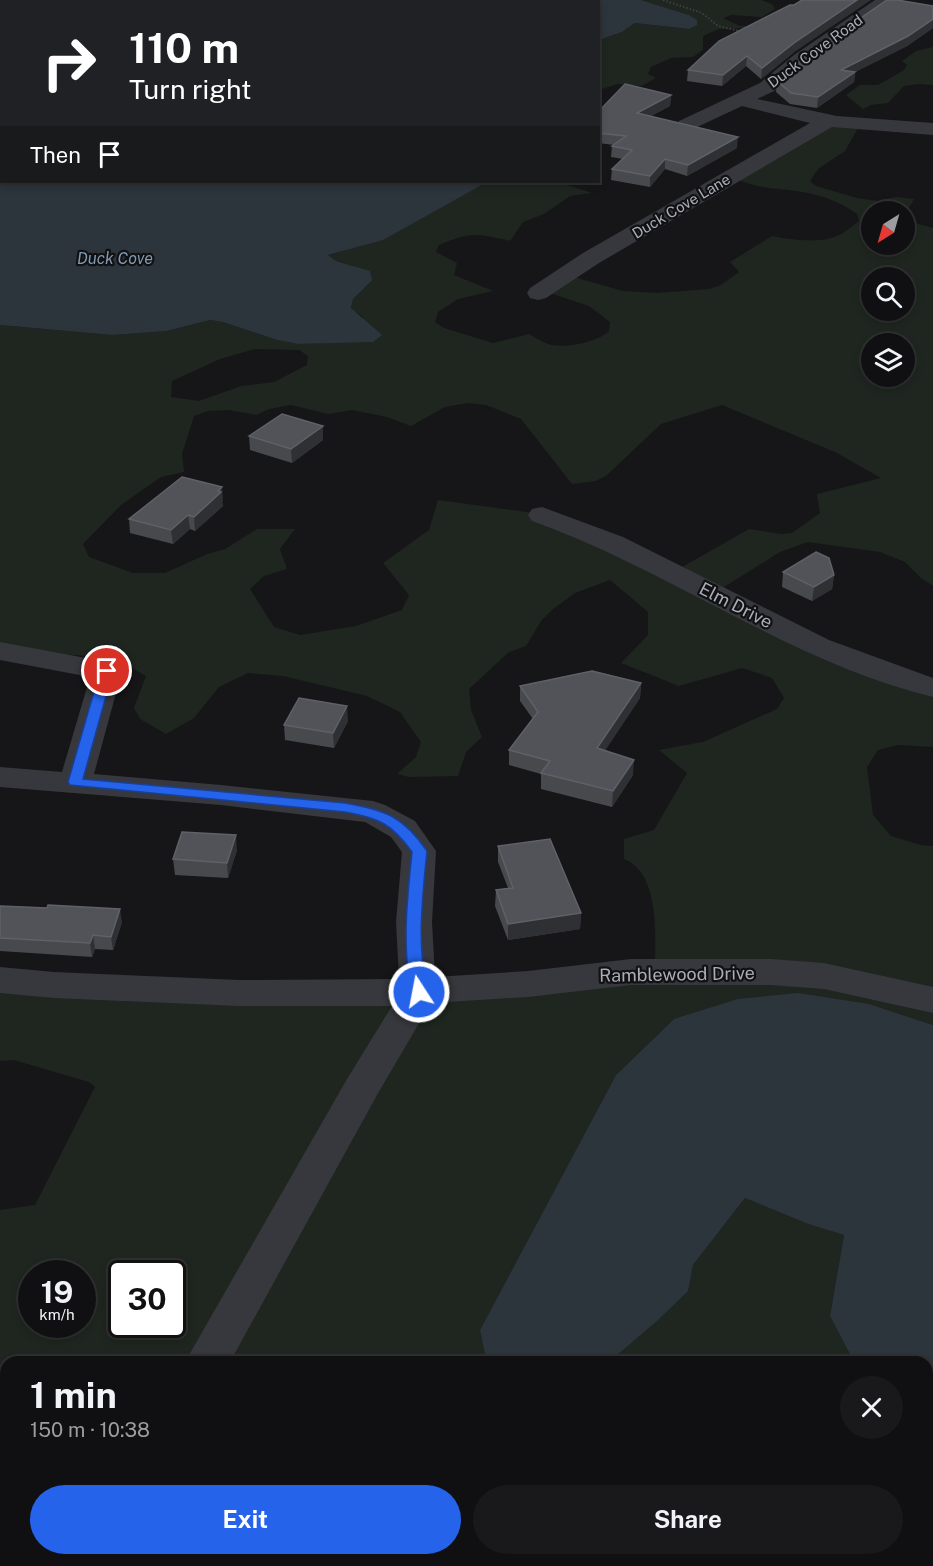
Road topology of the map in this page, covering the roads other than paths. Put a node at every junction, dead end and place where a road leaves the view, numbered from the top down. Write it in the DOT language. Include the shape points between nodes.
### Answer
graph roads {
  1 [pos="886,0"];
  2 [pos="742,100"];
  3 [pos="826,122"];
  4 [pos="686,125"];
  5 [pos="933,129"];
  6 [pos="538,293"];
  7 [pos="542,515"];
  8 [pos="0,651"];
  9 [pos="933,688"];
  10 [pos="0,777"];
  11 [pos="65,782"];
  12 [pos="0,980"];
  13 [pos="419,992"];
  14 [pos="933,1000"];
  15 [pos="210,1356"];
  1 -- 2 [label="street, Duck Cove Road" via="800,59 767,87"];
  2 -- 3 [label="street, Duck Cove Road"];
  2 -- 4 [label="street, Duck Cove Road"];
  3 -- 5 [label="street, Duck Cove Road"];
  3 -- 6 [label="street, Duck Cove Lane" via="591,258"];
  7 -- 9 [label="street, Elm Drive" via="580,527 818,646"];
  8 -- 11 [label="street" via="107,671"];
  10 -- 11 [label="street"];
  11 -- 13 [label="street" via="345,807 373,812 403,829 419,851 412,920"];
  12 -- 13 [label="street, Ramblewood Drive" via="239,993"];
  13 -- 14 [label="street, Ramblewood Drive" via="631,972 771,972 824,976"];
  13 -- 15 [label="street"];
}
